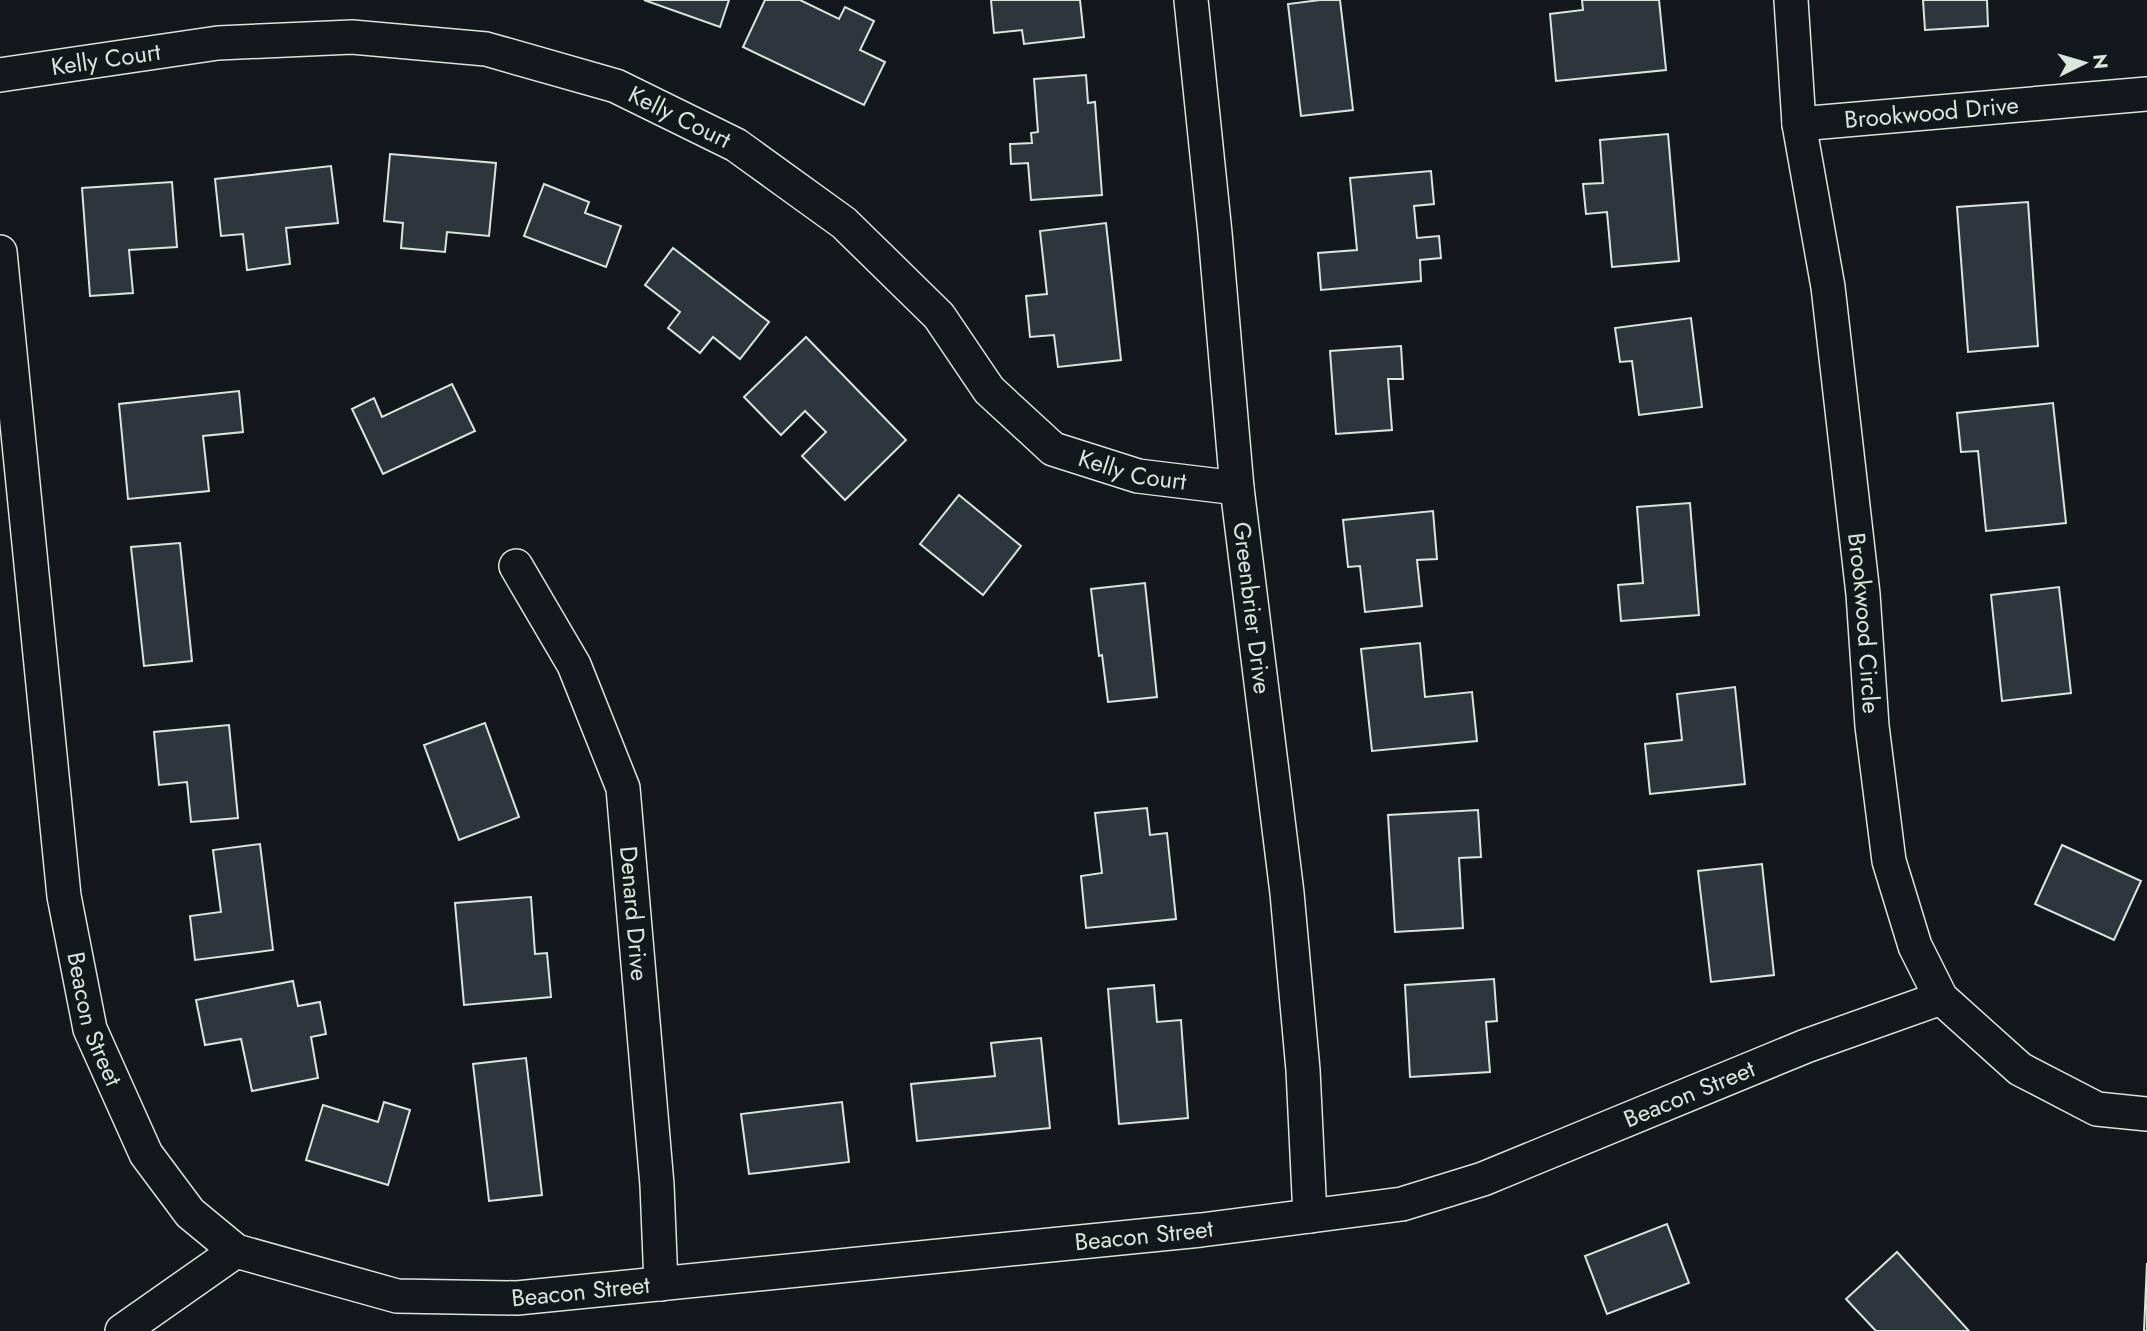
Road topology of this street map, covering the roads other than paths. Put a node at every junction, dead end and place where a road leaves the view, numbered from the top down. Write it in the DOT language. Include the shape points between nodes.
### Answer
graph roads {
  1 [pos="1191,0"];
  2 [pos="1791,0"];
  3 [pos="0,75"];
  4 [pos="2147,94"];
  5 [pos="1799,124"];
  6 [pos="0,252"];
  7 [pos="1237,488"];
  8 [pos="516,566"];
  9 [pos="1941,998"];
  10 [pos="2147,1114"];
  11 [pos="1310,1216"];
  12 [pos="236,1251"];
  13 [pos="661,1284"];
  14 [pos="122,1331"];
  1 -- 7 [label="street, Greenbrier Drive"];
  2 -- 5 [label="street, Brookwood Circle"];
  3 -- 7 [label="street, Kelly Court" via="218,43 352,37 486,49 616,86 736,145 844,223 939,316 989,390 1053,449 1138,476"];
  4 -- 5 [label="street, Brookwood Drive"];
  5 -- 9 [label="street, Brookwood Circle" via="1828,287 1889,861 1915,946"];
  6 -- 12 [label="street, Beacon Street" via="64,896 90,1029 146,1154 190,1213"];
  7 -- 11 [label="street, Greenbrier Drive" via="1287,893"];
  8 -- 13 [label="street, Denard Drive" via="574,665 623,789 657,1185"];
  9 -- 10 [label="street, Brookwood Circle" via="2020,1069 2097,1110"];
  9 -- 11 [label="street, Beacon Street" via="1806,1046 1483,1179 1402,1204"];
  11 -- 13 [label="street, Beacon Street"];
  12 -- 13 [label="street, Beacon Street" via="397,1296 517,1297"];
  12 -- 14 [label="street"];
}
